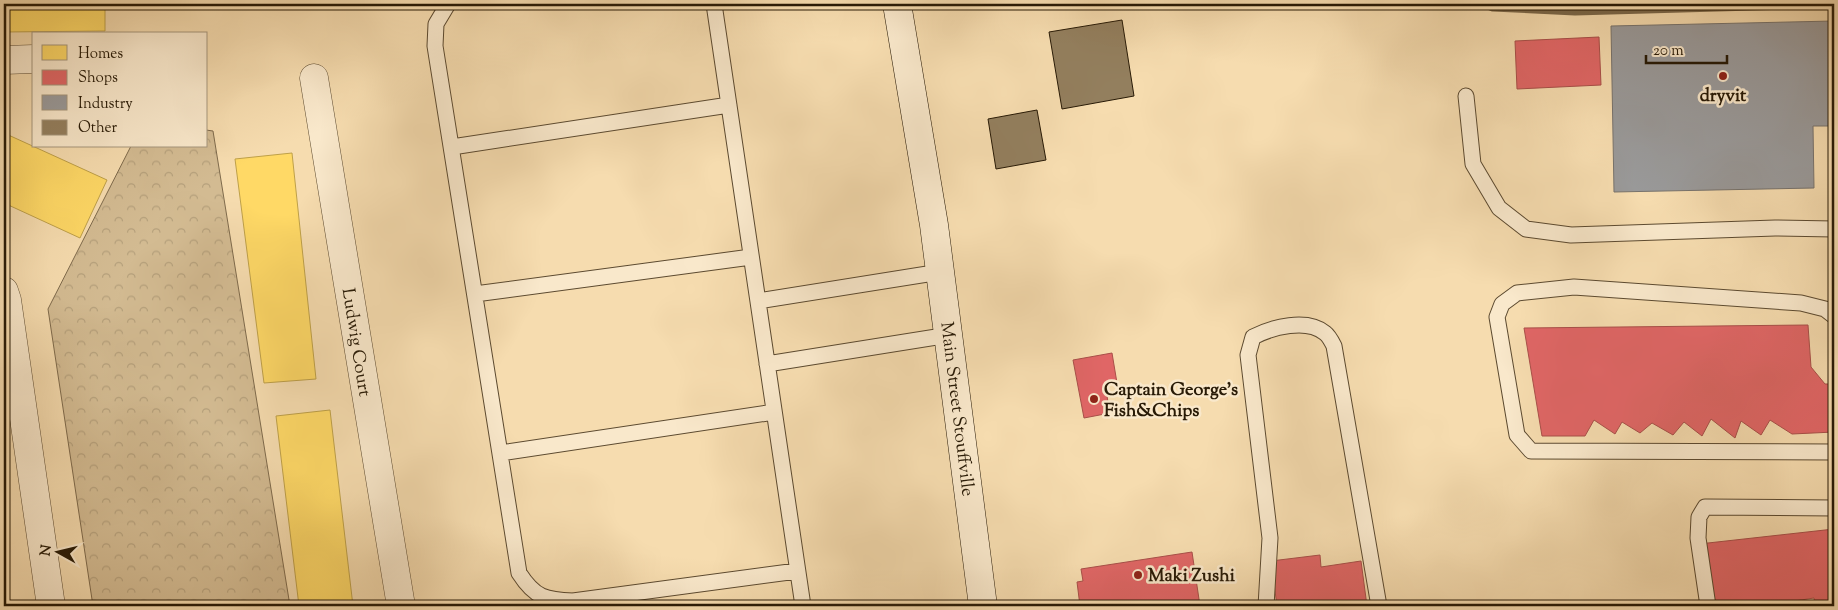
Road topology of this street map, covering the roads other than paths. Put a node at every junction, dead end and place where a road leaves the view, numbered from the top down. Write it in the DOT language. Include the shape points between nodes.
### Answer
graph roads {
  1 [pos="448,4"];
  2 [pos="714,4"];
  3 [pos="897,4"];
  4 [pos="32,59"];
  5 [pos="4,60"];
  6 [pos="314,78"];
  7 [pos="1466,96"];
  8 [pos="729,105"];
  9 [pos="452,147"];
  10 [pos="1834,229"];
  11 [pos="751,257"];
  12 [pos="940,272"];
  13 [pos="4,291"];
  14 [pos="475,294"];
  15 [pos="758,301"];
  16 [pos="1834,316"];
  17 [pos="949,335"];
  18 [pos="767,364"];
  19 [pos="774,412"];
  20 [pos="1834,452"];
  21 [pos="500,453"];
  22 [pos="1834,508"];
  23 [pos="798,571"];
  24 [pos="51,606"];
  25 [pos="401,606"];
  26 [pos="803,606"];
  27 [pos="983,606"];
  28 [pos="1266,606"];
  29 [pos="1379,606"];
  30 [pos="1708,606"];
  1 -- 9 [label="lane" via="436,24 435,46"];
  2 -- 8 [label="lane"];
  3 -- 12 [label="street, Main Street Stouffville"];
  4 -- 5 [label="street"];
  6 -- 25 [label="street, Ludwig Court"];
  7 -- 10 [label="lane" via="1473,164 1498,208 1526,229 1571,235"];
  8 -- 9 [label="lane"];
  8 -- 11 [label="lane"];
  9 -- 14 [label="lane"];
  11 -- 14 [label="lane"];
  11 -- 15 [label="lane"];
  12 -- 15 [label="lane"];
  12 -- 17 [label="street, Main Street Stouffville"];
  13 -- 24 [label="street"];
  14 -- 21 [label="lane"];
  15 -- 18 [label="lane"];
  16 -- 20 [label="lane" via="1825,309 1801,303 1574,287 1517,293 1502,304 1498,316 1517,435 1531,452"];
  17 -- 18 [label="lane"];
  17 -- 27 [label="street, Main Street Stouffville"];
  18 -- 19 [label="lane"];
  19 -- 21 [label="lane"];
  19 -- 23 [label="lane"];
  21 -- 23 [label="lane" via="519,574 529,588 548,600 573,601"];
  22 -- 30 [label="lane" via="1705,507 1699,517 1698,538"];
  23 -- 26 [label="lane"];
  28 -- 29 [label="lane" via="1270,538 1248,355 1253,337 1264,331 1311,326 1326,333 1334,346"];
}
